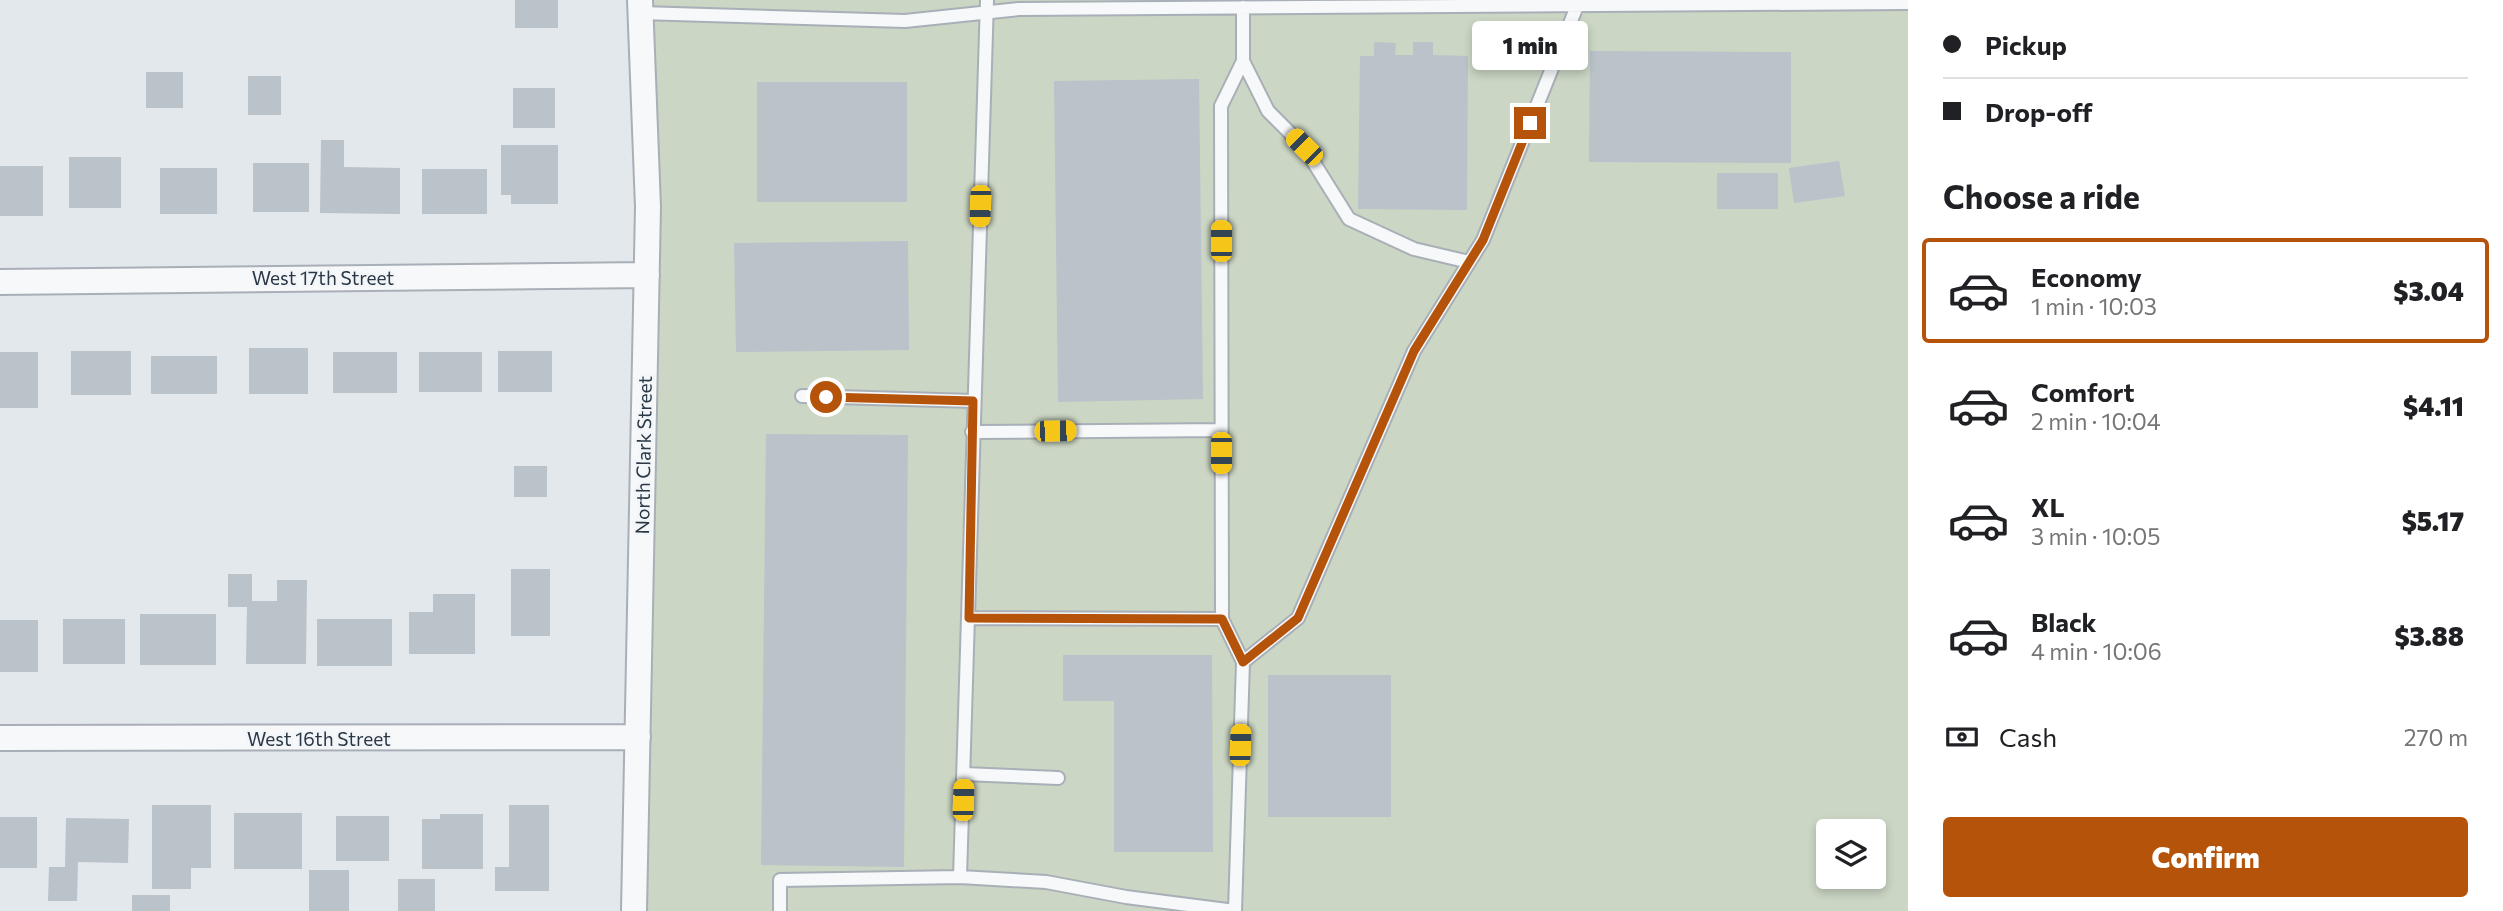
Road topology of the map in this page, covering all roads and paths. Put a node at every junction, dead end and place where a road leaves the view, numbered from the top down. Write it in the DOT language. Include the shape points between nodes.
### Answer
graph roads {
  1 [pos="1828,2"];
  2 [pos="1908,3"];
  3 [pos="987,6"];
  4 [pos="1577,6"];
  5 [pos="640,7"];
  6 [pos="1243,7"];
  7 [pos="1243,61"];
  8 [pos="1469,262"];
  9 [pos="647,275"];
  10 [pos="0,282"];
  11 [pos="802,396"];
  12 [pos="973,401"];
  13 [pos="1221,430"];
  14 [pos="972,432"];
  15 [pos="969,618"];
  16 [pos="1222,619"];
  17 [pos="1243,662"];
  18 [pos="638,737"];
  19 [pos="0,738"];
  20 [pos="964,774"];
  21 [pos="1058,778"];
  22 [pos="960,877"];
  23 [pos="1126,897"];
  24 [pos="634,911"];
  25 [pos="780,911"];
  26 [pos="1126,911"];
  27 [pos="1235,911"];
  1 -- 2 [label="lane"];
  1 -- 4 [label="lane"];
  3 -- 5 [label="lane" via="905,21"];
  3 -- 6 [label="lane"];
  3 -- 12 [label="lane"];
  4 -- 6 [label="lane"];
  4 -- 8 [label="lane" via="1483,240"];
  5 -- 9 [label="street, North Clark Street"];
  6 -- 7 [label="lane"];
  7 -- 8 [label="lane" via="1268,111 1304,147 1349,219 1414,248"];
  7 -- 13 [label="lane" via="1221,106"];
  8 -- 17 [label="lane" via="1414,351 1298,618"];
  9 -- 10 [label="street, West 17th Street"];
  9 -- 18 [label="street, North Clark Street"];
  11 -- 12 [label="lane"];
  12 -- 14 [label="lane"];
  13 -- 14 [label="lane"];
  13 -- 16 [label="lane"];
  14 -- 15 [label="lane"];
  15 -- 16 [label="lane"];
  15 -- 20 [label="lane"];
  16 -- 17 [label="lane"];
  17 -- 27 [label="lane"];
  18 -- 19 [label="street, West 16th Street"];
  18 -- 24 [label="street, North Clark Street"];
  20 -- 21 [label="lane"];
  20 -- 22 [label="lane"];
  22 -- 23 [label="lane" via="1046,882"];
  22 -- 25 [label="lane" via="780,880"];
  23 -- 26 [label="lane"];
  23 -- 27 [label="lane"];
}
